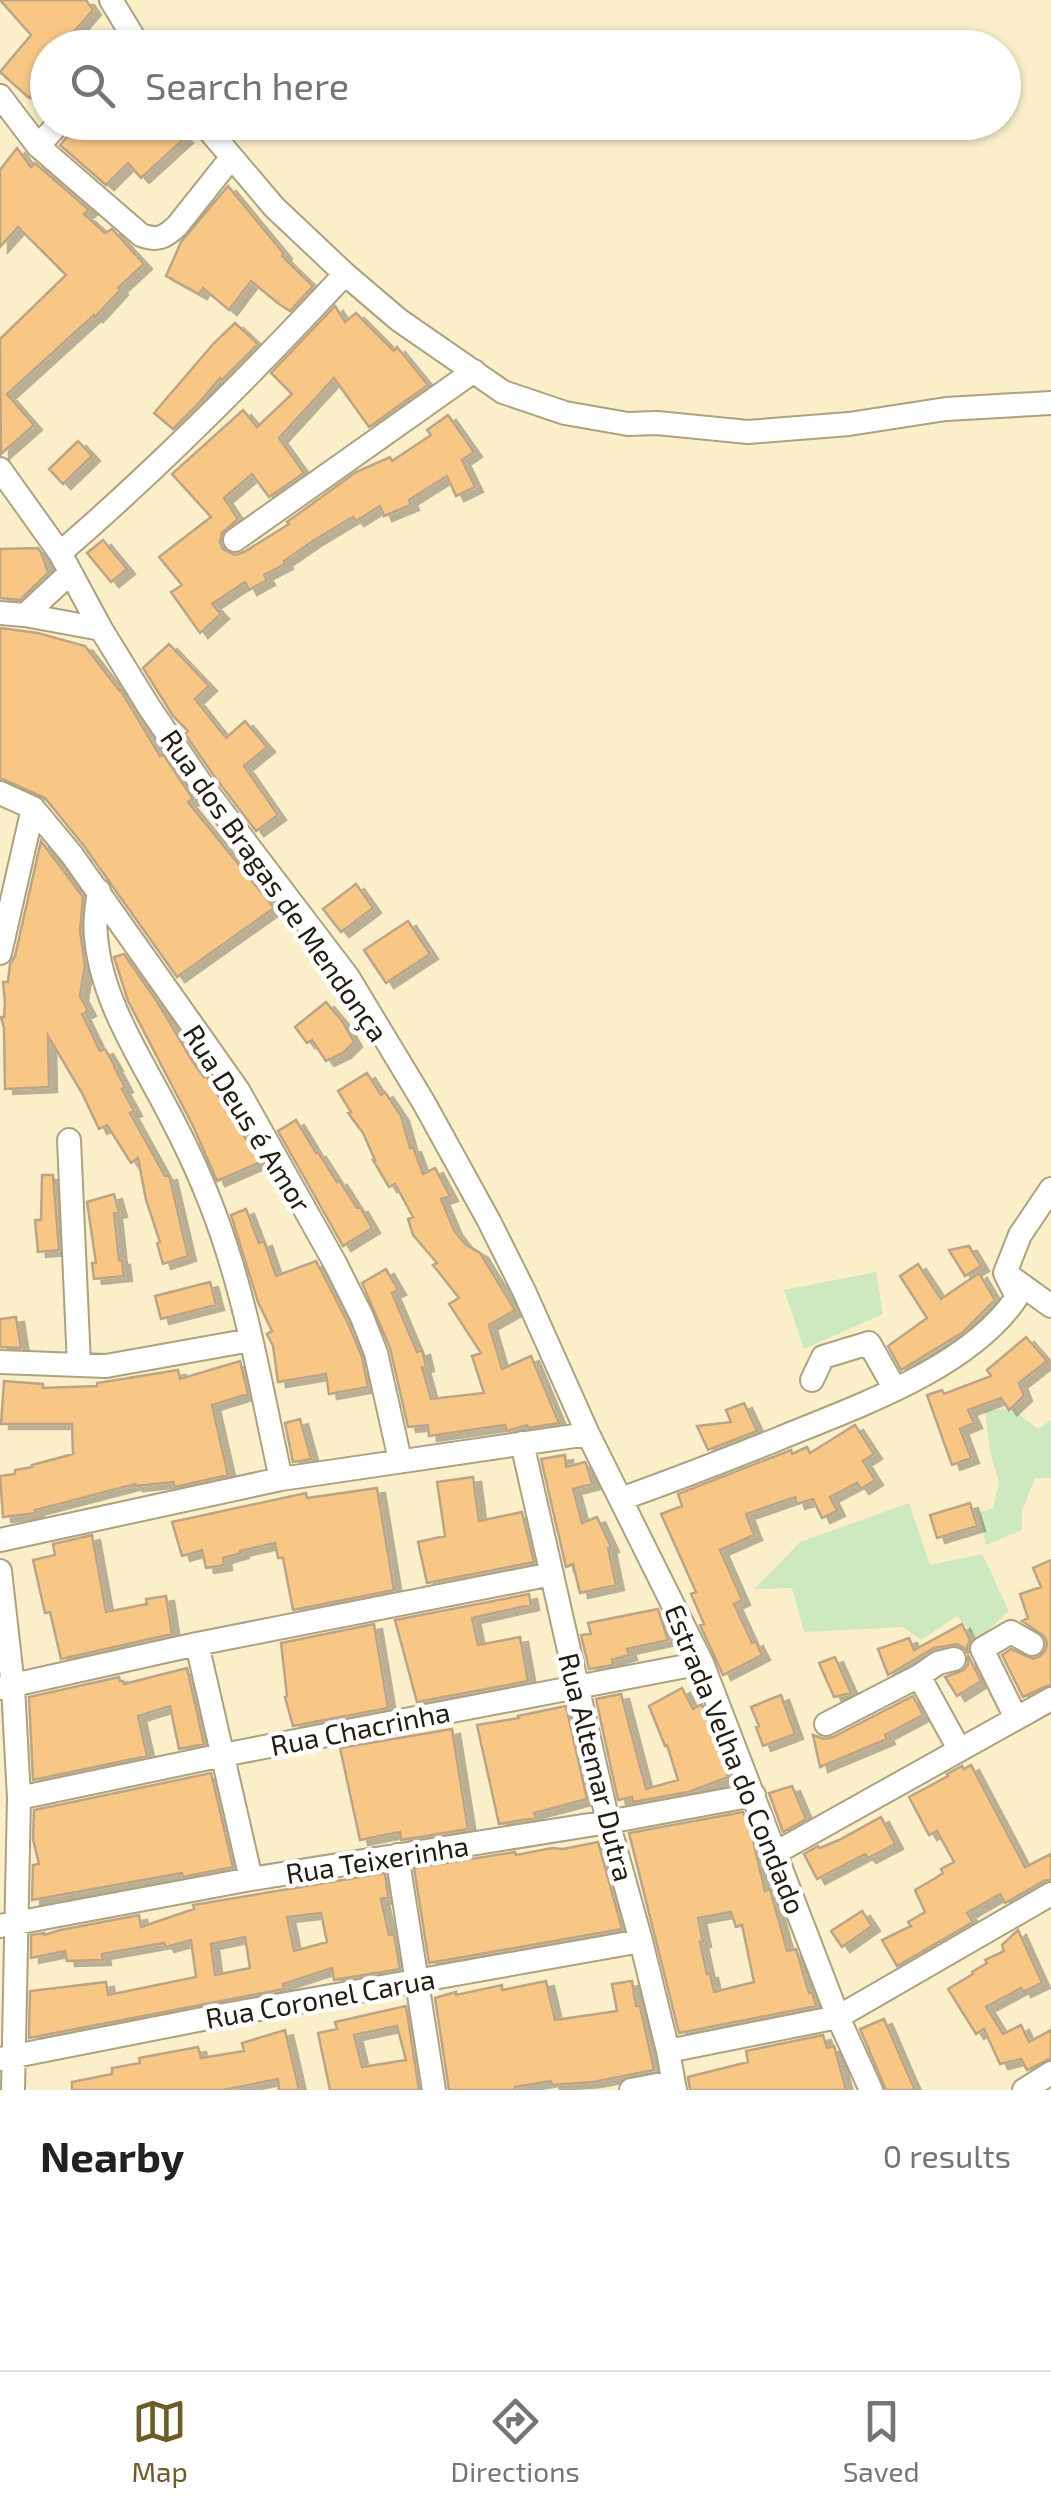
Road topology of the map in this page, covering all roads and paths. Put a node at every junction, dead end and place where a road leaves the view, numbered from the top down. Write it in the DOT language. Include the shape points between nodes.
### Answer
graph roads {
  1 [pos="111,0"];
  2 [pos="127,30"];
  3 [pos="0,96"];
  4 [pos="30,135"];
  5 [pos="33,140"];
  6 [pos="44,140"];
  7 [pos="216,140"];
  8 [pos="38,146"];
  9 [pos="230,158"];
  10 [pos="345,274"];
  11 [pos="474,371"];
  12 [pos="1051,403"];
  13 [pos="0,469"];
  14 [pos="236,540"];
  15 [pos="65,563"];
  16 [pos="0,613"];
  17 [pos="25,614"];
  18 [pos="101,630"];
  19 [pos="0,794"];
  20 [pos="33,808"];
  21 [pos="98,890"];
  22 [pos="0,952"];
  23 [pos="69,1140"];
  24 [pos="1051,1189"];
  25 [pos="1027,1224"];
  26 [pos="1051,1230"];
  27 [pos="1005,1273"];
  28 [pos="1051,1306"];
  29 [pos="251,1340"];
  30 [pos="0,1362"];
  31 [pos="79,1365"];
  32 [pos="812,1380"];
  33 [pos="895,1388"];
  34 [pos="588,1434"];
  35 [pos="522,1444"];
  36 [pos="400,1460"];
  37 [pos="281,1479"];
  38 [pos="621,1499"];
  39 [pos="0,1540"];
  40 [pos="0,1570"];
  41 [pos="552,1574"];
  42 [pos="197,1644"];
  43 [pos="1032,1644"];
  44 [pos="954,1659"];
  45 [pos="702,1662"];
  46 [pos="920,1676"];
  47 [pos="578,1686"];
  48 [pos="6,1688"];
  49 [pos="1051,1699"];
  50 [pos="1016,1718"];
  51 [pos="826,1724"];
  52 [pos="959,1750"];
  53 [pos="223,1755"];
  54 [pos="754,1795"];
  55 [pos="19,1798"];
  56 [pos="608,1822"];
  57 [pos="776,1852"];
  58 [pos="398,1855"];
  59 [pos="251,1879"];
  60 [pos="1051,1894"];
  61 [pos="8,1925"];
  62 [pos="641,1941"];
  63 [pos="417,1981"];
  64 [pos="838,2017"];
  65 [pos="668,2051"];
  66 [pos="7,2058"];
  67 [pos="1051,2073"];
  68 [pos="674,2086"];
  69 [pos="13,2090"];
  70 [pos="434,2090"];
  71 [pos="632,2090"];
  72 [pos="871,2090"];
  73 [pos="1024,2090"];
  1 -- 2 [label="street"];
  3 -- 4 [label="street"];
  5 -- 8 [label="street"];
  6 -- 8 [label="street"];
  7 -- 9 [label="street"];
  8 -- 9 [label="street" via="141,235 158,239 177,226"];
  9 -- 10 [label="street"];
  10 -- 11 [label="street"];
  10 -- 15 [label="street"];
  11 -- 12 [label="street" via="503,392 565,413 748,432"];
  11 -- 14 [label="street"];
  13 -- 15 [label="street, Rua dos Bragas de Mendonça"];
  15 -- 17 [label="street"];
  15 -- 18 [label="street, Rua dos Bragas de Mendonça"];
  16 -- 17 [label="street"];
  17 -- 18 [label="street"];
  18 -- 34 [label="street, Rua dos Bragas de Mendonça" via="202,784 348,977 424,1102 524,1291"];
  19 -- 20 [label="street"];
  20 -- 21 [label="street, Rua Deus é Amor"];
  20 -- 22 [label="street"];
  21 -- 29 [label="street" via="96,939 110,996 198,1175"];
  21 -- 36 [label="street, Rua Deus é Amor" via="238,1090 335,1263 376,1352"];
  23 -- 31 [label="street"];
  24 -- 25 [label="street"];
  25 -- 26 [label="street"];
  25 -- 27 [label="street"];
  27 -- 28 [label="street"];
  27 -- 33 [label="street" via="1017,1296 998,1322"];
  29 -- 31 [label="street" via="124,1364"];
  29 -- 37 [label="street"];
  30 -- 31 [label="street"];
  32 -- 33 [label="street" via="823,1357 876,1336"];
  33 -- 38 [label="street"];
  34 -- 35 [label="street"];
  34 -- 38 [label="street, Estrada Velha do Condado"];
  35 -- 36 [label="street"];
  35 -- 41 [label="street, Rua Altemar Dutra"];
  36 -- 37 [label="street"];
  37 -- 39 [label="street"];
  38 -- 45 [label="street, Estrada Velha do Condado"];
  40 -- 48 [label="street"];
  41 -- 42 [label="street"];
  41 -- 47 [label="street, Rua Altemar Dutra"];
  42 -- 48 [label="street"];
  42 -- 53 [label="street"];
  43 -- 50 [label="street" via="1012,1632 982,1649"];
  44 -- 46 [label="street"];
  45 -- 47 [label="street, Rua Chacrinha"];
  45 -- 54 [label="street, Estrada Velha do Condado"];
  46 -- 51 [label="street"];
  46 -- 52 [label="street"];
  47 -- 53 [label="street, Rua Chacrinha"];
  47 -- 56 [label="street, Rua Altemar Dutra"];
  48 -- 55 [label="street"];
  49 -- 50 [label="street"];
  50 -- 52 [label="street"];
  52 -- 57 [label="street"];
  53 -- 55 [label="street, Rua Chacrinha"];
  53 -- 59 [label="street"];
  54 -- 56 [label="street, Rua Teixerinha"];
  54 -- 57 [label="street, Estrada Velha do Condado"];
  55 -- 61 [label="street"];
  56 -- 58 [label="street, Rua Teixerinha"];
  56 -- 62 [label="street, Rua Altemar Dutra"];
  57 -- 64 [label="street, Estrada Velha do Condado"];
  58 -- 59 [label="street, Rua Teixerinha"];
  58 -- 63 [label="street"];
  59 -- 61 [label="street, Rua Teixerinha"];
  60 -- 64 [label="street"];
  61 -- 66 [label="street"];
  62 -- 63 [label="street, Rua Coronel Carua"];
  62 -- 65 [label="street, Rua Altemar Dutra"];
  63 -- 66 [label="street, Rua Coronel Carua"];
  63 -- 70 [label="street"];
  64 -- 65 [label="street"];
  64 -- 72 [label="street, Estrada Velha do Condado"];
  65 -- 68 [label="street, Rua Altemar Dutra"];
  66 -- 69 [label="street"];
  67 -- 73 [label="street"];
  68 -- 71 [label="street"];
}
